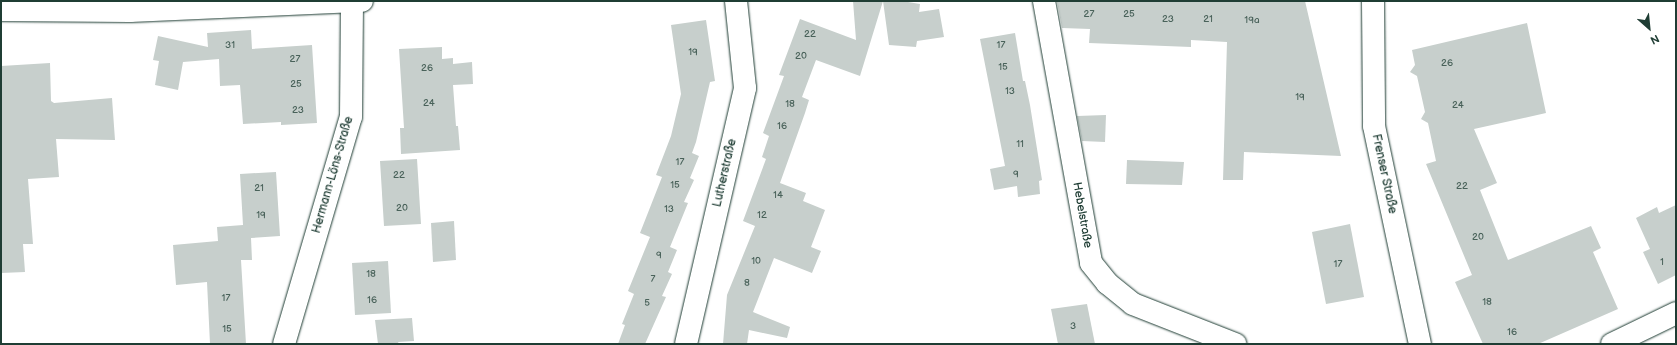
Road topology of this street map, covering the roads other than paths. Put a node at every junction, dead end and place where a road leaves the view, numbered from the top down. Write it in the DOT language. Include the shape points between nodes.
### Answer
graph roads {
  1 [pos="356,1"];
  2 [pos="736,1"];
  3 [pos="1044,1"];
  4 [pos="1373,1"];
  5 [pos="1,10"];
  6 [pos="1676,313"];
  7 [pos="284,344"];
  8 [pos="686,344"];
  9 [pos="1235,344"];
  10 [pos="1420,344"];
  11 [pos="1612,344"];
  1 -- 5 [label="street" via="130,11"];
  1 -- 7 [label="street, Hermann-Löns-Straße" via="351,117"];
  2 -- 8 [label="street, Lutherstraße" via="745,88"];
  3 -- 9 [label="street, Hebelstraße" via="1091,263 1107,283 1133,304"];
  4 -- 10 [label="street, Frenser Straße" via="1374,126"];
  6 -- 11 [label="street"];
}
